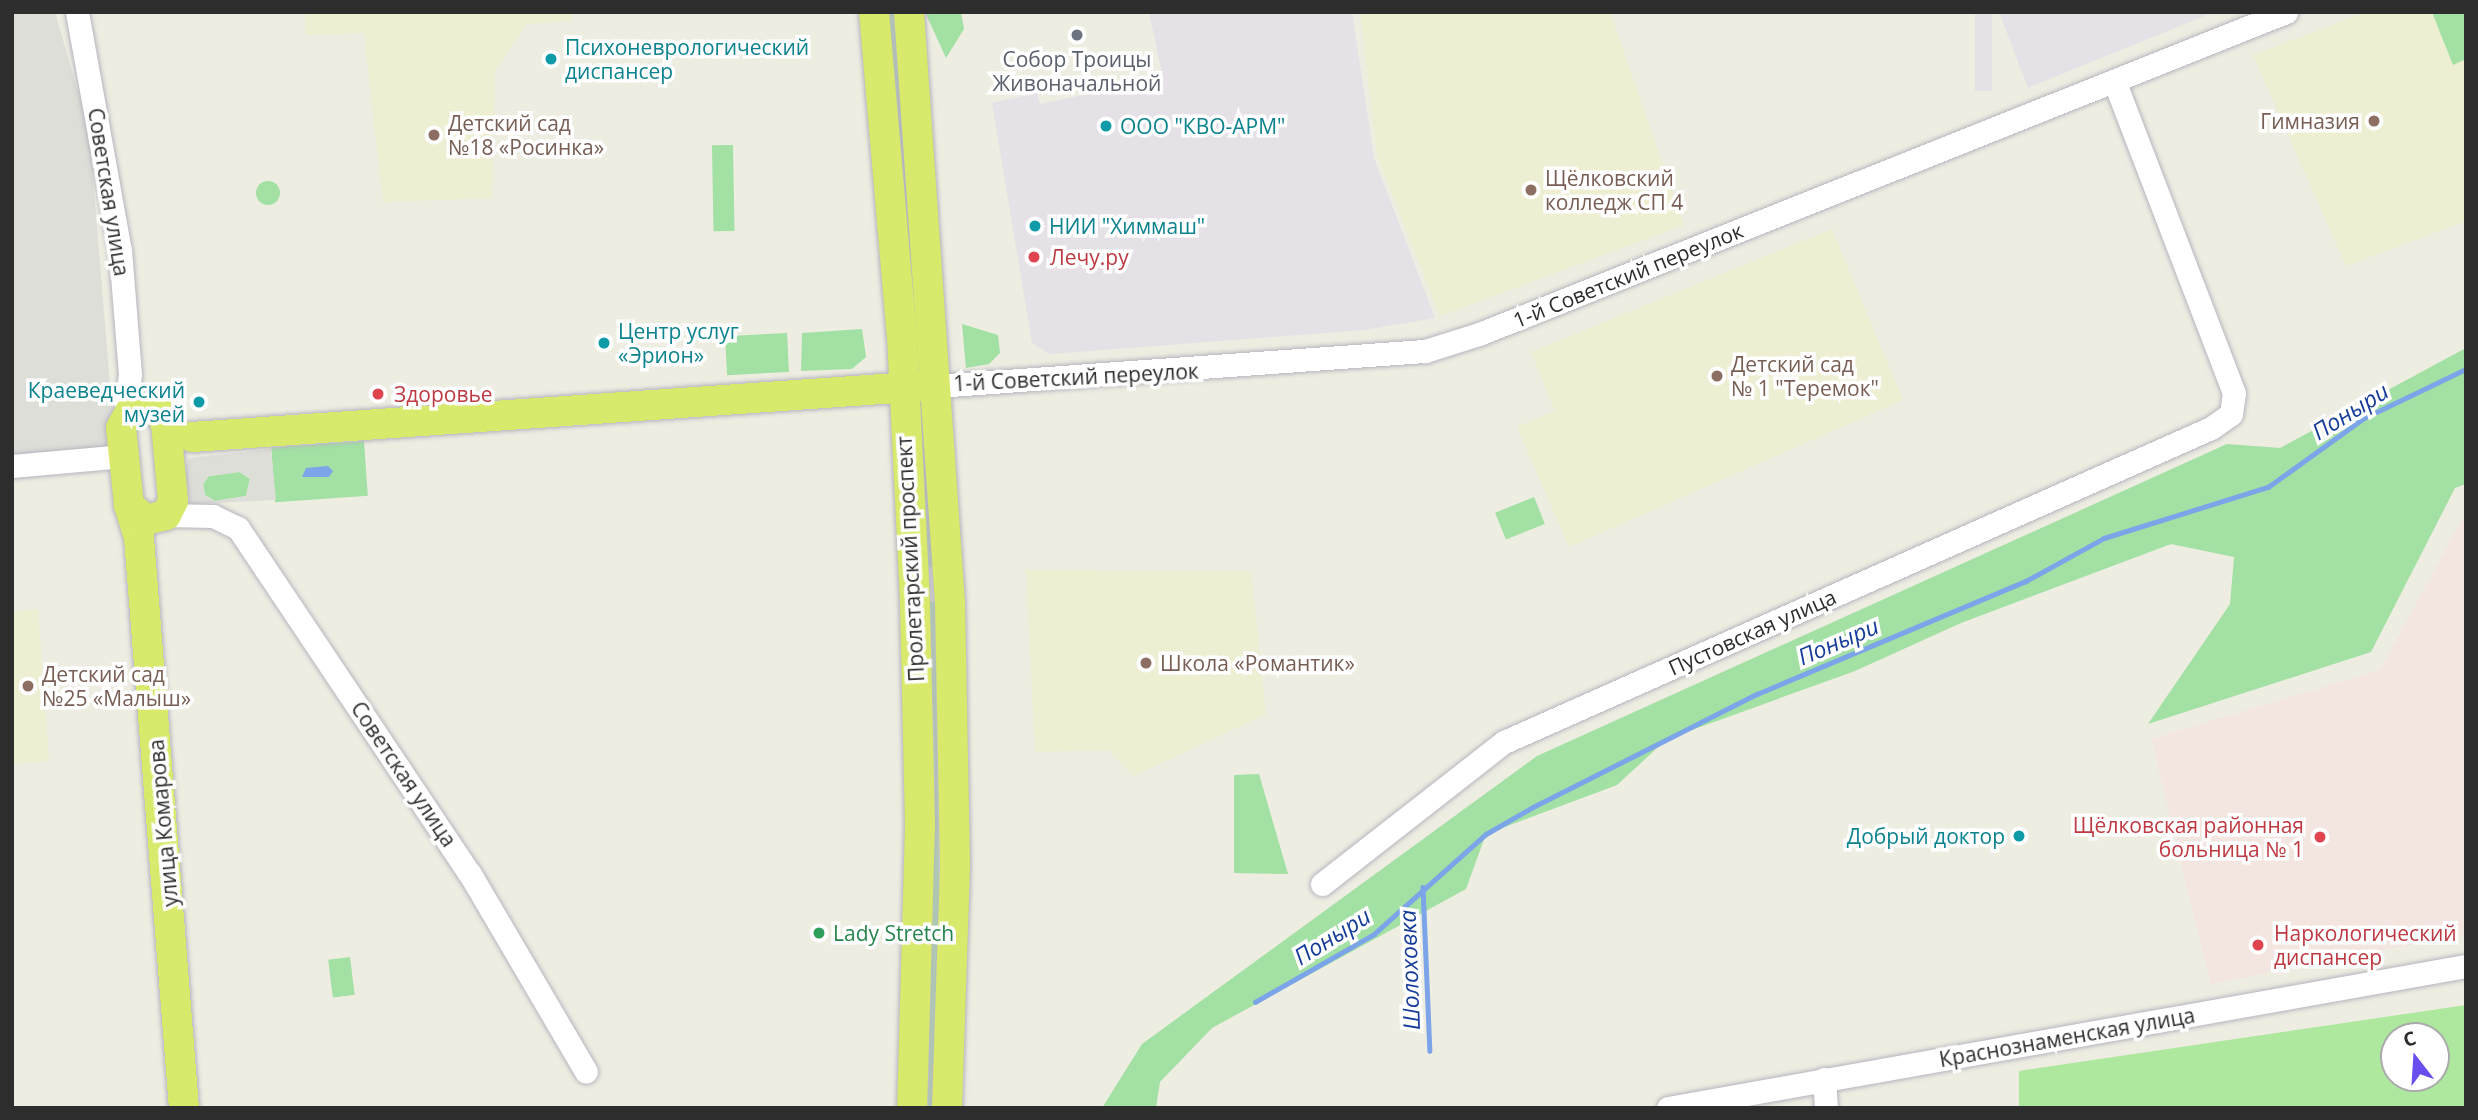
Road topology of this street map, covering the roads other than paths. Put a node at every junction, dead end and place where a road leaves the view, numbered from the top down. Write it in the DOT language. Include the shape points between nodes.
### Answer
graph roads {
  1 [pos="76,12"];
  2 [pos="874,12"];
  3 [pos="909,12"];
  4 [pos="2286,12"];
  5 [pos="2114,81"];
  6 [pos="130,374"];
  7 [pos="936,386"];
  8 [pos="905,387"];
  9 [pos="160,414"];
  10 [pos="124,418"];
  11 [pos="192,437"];
  12 [pos="124,456"];
  13 [pos="169,459"];
  14 [pos="12,466"];
  15 [pos="165,518"];
  16 [pos="950,603"];
  17 [pos="915,605"];
  18 [pos="1322,884"];
  19 [pos="2466,966"];
  20 [pos="586,1072"];
  21 [pos="1825,1079"];
  22 [pos="184,1108"];
  23 [pos="912,1108"];
  24 [pos="947,1108"];
  25 [pos="1668,1108"];
  26 [pos="1826,1108"];
  1 -- 6 [label="street, Советская улица" via="109,178"];
  2 -- 8 [label="main road, Пролетарский проспект"];
  3 -- 7 [label="main road, Пролетарский проспект"];
  4 -- 5 [label="street, 1-й Советский переулок"];
  5 -- 7 [label="street, 1-й Советский переулок" via="1479,334 1425,351"];
  5 -- 18 [label="street, Пустовская улица" via="2234,393 2231,414 2211,428 1504,742"];
  6 -- 9 [label="street"];
  6 -- 10 [label="street, Советская улица"];
  7 -- 8 [label="main road"];
  7 -- 16 [label="main road, Пролетарский проспект"];
  8 -- 11 [label="main road"];
  8 -- 17 [label="main road, Пролетарский проспект"];
  9 -- 10 [label="main road" via="135,410"];
  9 -- 11 [label="main road"];
  9 -- 13 [label="main road"];
  10 -- 12 [label="main road"];
  11 -- 13 [label="main road"];
  12 -- 14 [label="street"];
  12 -- 15 [label="main road" via="129,505"];
  13 -- 15 [label="main road"];
  15 -- 20 [label="street, Советская улица" via="229,520 239,528 470,874"];
  15 -- 22 [label="main road, улица Комарова"];
  16 -- 17 [label="main road" via="932,590"];
  16 -- 24 [label="main road, Пролетарский проспект" via="955,867"];
  17 -- 23 [label="main road, Пролетарский проспект" via="920,825"];
  19 -- 21 [label="street, Краснознаменская улица"];
  21 -- 25 [label="street, Краснознаменская улица"];
  21 -- 26 [label="street"];
}
